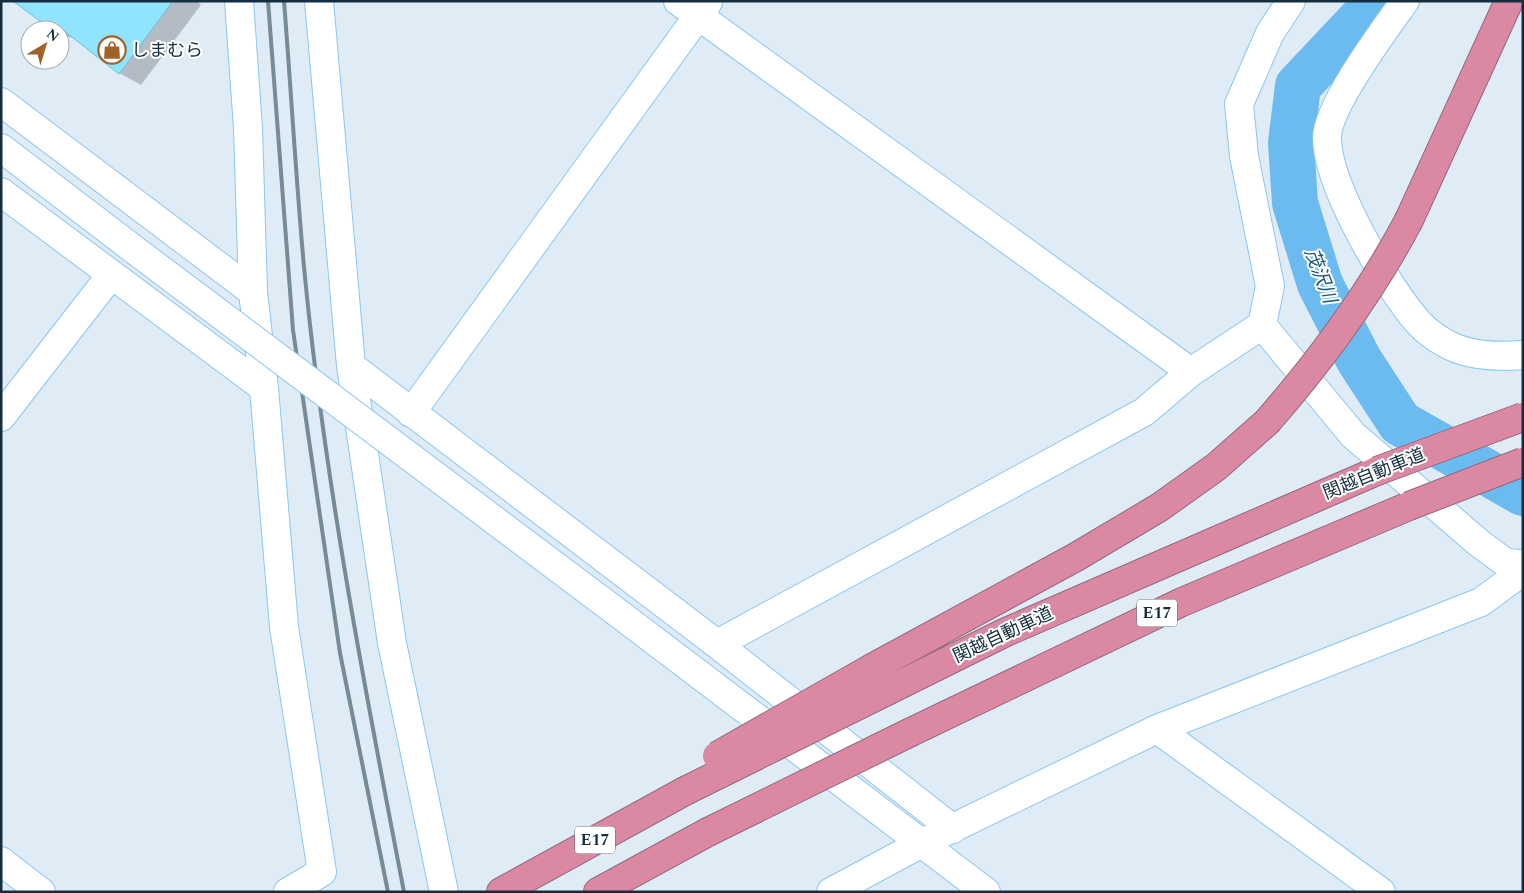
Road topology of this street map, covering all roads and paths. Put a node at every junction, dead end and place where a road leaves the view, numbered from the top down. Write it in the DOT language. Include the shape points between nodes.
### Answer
graph roads {
  1 [pos="239,1"];
  2 [pos="319,1"];
  3 [pos="1291,1"];
  4 [pos="1405,1"];
  5 [pos="1509,1"];
  6 [pos="695,6"];
  7 [pos="1,102"];
  8 [pos="1,148"];
  9 [pos="1,192"];
  10 [pos="111,276"];
  11 [pos="253,292"];
  12 [pos="1262,325"];
  13 [pos="1523,355"];
  14 [pos="350,366"];
  15 [pos="1191,372"];
  16 [pos="264,388"];
  17 [pos="411,413"];
  18 [pos="1523,416"];
  19 [pos="1,417"];
  20 [pos="1523,462"];
  21 [pos="1523,476"];
  22 [pos="1410,512"];
  23 [pos="1523,564"];
  24 [pos="1523,571"];
  25 [pos="718,644"];
  26 [pos="1157,729"];
  27 [pos="682,785"];
  28 [pos="953,829"];
  29 [pos="922,843"];
  30 [pos="1,861"];
  31 [pos="503,890"];
  32 [pos="41,892"];
  33 [pos="288,892"];
  34 [pos="444,892"];
  35 [pos="598,892"];
  36 [pos="832,892"];
  37 [pos="986,892"];
  38 [pos="1381,892"];
  1 -- 11 [label="street" via="248,128"];
  2 -- 14 [label="street"];
  3 -- 12 [label="street" via="1270,33 1239,104 1244,156 1270,286"];
  4 -- 13 [label="street" via="1331,114 1327,138 1336,178 1393,290 1419,324 1446,344 1472,353"];
  5 -- 27 [label="highway, bridge" via="1388,260 1345,325 1267,422 1216,468 1160,507 872,668"];
  6 -- 15 [label="street"];
  6 -- 17 [label="street"];
  7 -- 11 [label="street"];
  8 -- 29 [label="street, bridge"];
  9 -- 10 [label="street"];
  10 -- 16 [label="street"];
  10 -- 19 [label="street"];
  11 -- 16 [label="street"];
  12 -- 15 [label="street"];
  12 -- 23 [label="street" via="1353,435 1479,543 1506,563"];
  14 -- 17 [label="street"];
  14 -- 34 [label="street" via="392,643"];
  15 -- 25 [label="street" via="1144,412"];
  16 -- 33 [label="street" via="284,628 322,872"];
  17 -- 25 [label="street"];
  18 -- 27 [label="highway, 関越自動車道 / E17, bridge" via="1377,471 1006,632"];
  20 -- 22 [label="highway, E17, bridge"];
  21 -- 22 [label="highway"];
  22 -- 35 [label="highway, E17, bridge" via="1182,602 708,832"];
  24 -- 26 [label="street" via="1481,602"];
  25 -- 28 [label="street"];
  26 -- 28 [label="street"];
  26 -- 38 [label="street"];
  27 -- 31 [label="highway, 関越自動車道 / E17"];
  28 -- 29 [label="street"];
  29 -- 36 [label="street"];
  29 -- 37 [label="street"];
  30 -- 32 [label="street"];
}
